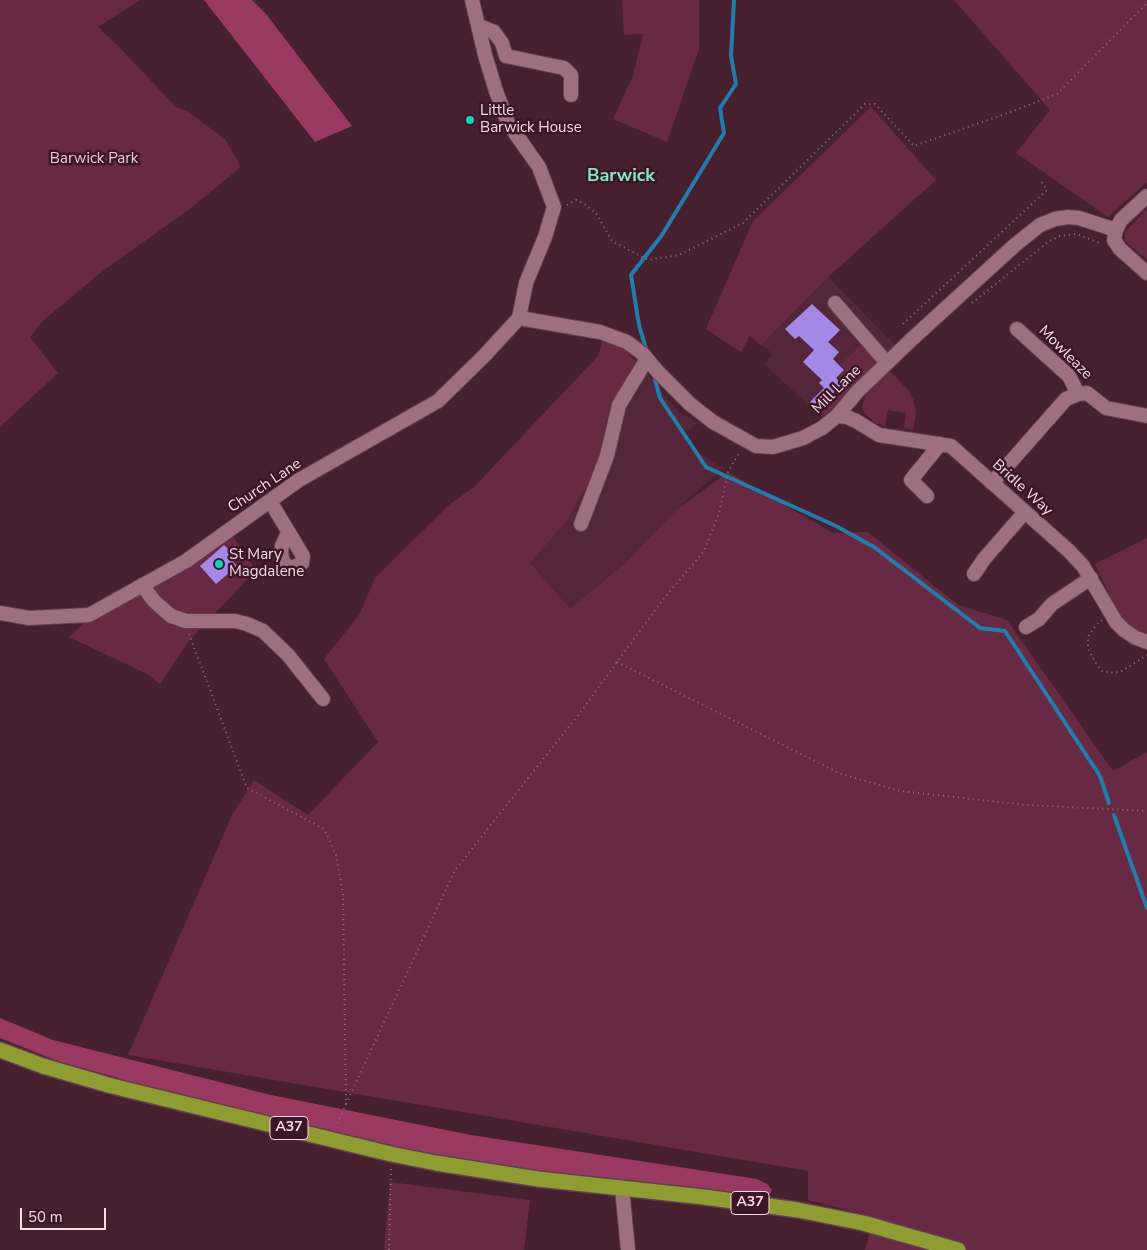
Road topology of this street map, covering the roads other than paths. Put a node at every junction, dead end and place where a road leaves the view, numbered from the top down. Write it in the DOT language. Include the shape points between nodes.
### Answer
graph roads {
  1 [pos="472,0"];
  2 [pos="479,26"];
  3 [pos="571,95"];
  4 [pos="1147,196"];
  5 [pos="1116,230"];
  6 [pos="1147,273"];
  7 [pos="835,303"];
  8 [pos="520,318"];
  9 [pos="1017,329"];
  10 [pos="647,359"];
  11 [pos="887,363"];
  12 [pos="1078,394"];
  13 [pos="838,416"];
  14 [pos="1147,416"];
  15 [pos="940,444"];
  16 [pos="992,483"];
  17 [pos="926,496"];
  18 [pos="270,501"];
  19 [pos="1025,512"];
  20 [pos="581,524"];
  21 [pos="288,532"];
  22 [pos="974,574"];
  23 [pos="1091,578"];
  24 [pos="142,586"];
  25 [pos="0,613"];
  26 [pos="1026,627"];
  27 [pos="1147,642"];
  28 [pos="323,699"];
  29 [pos="0,1050"];
  30 [pos="622,1188"];
  31 [pos="628,1250"];
  32 [pos="958,1250"];
  1 -- 2 [label="street"];
  2 -- 3 [label="street" via="494,32 506,56 564,68 570,75"];
  2 -- 8 [label="street" via="493,82 508,123 539,167 554,207 526,283"];
  4 -- 5 [label="street" via="1121,220"];
  5 -- 6 [label="street" via="1116,244"];
  5 -- 11 [label="street, Mill Lane" via="1068,217 1040,225 1015,244"];
  7 -- 11 [label="street"];
  8 -- 10 [label="street, Mill Lane" via="600,332 627,342"];
  8 -- 18 [label="street, Church Lane" via="438,401 299,480"];
  9 -- 12 [label="street, Mowleaze" via="1069,376"];
  10 -- 13 [label="street, Mill Lane" via="690,404 713,422 756,446 788,444"];
  10 -- 20 [label="street" via="619,405 607,456"];
  11 -- 13 [label="street, Mill Lane"];
  12 -- 14 [label="street, Mowleaze" via="1086,393 1106,408"];
  12 -- 16 [label="street" via="1066,399"];
  13 -- 15 [label="street, Bridle Way" via="856,420 879,435"];
  15 -- 16 [label="street, Bridle Way" via="951,446"];
  15 -- 17 [label="street" via="911,480"];
  16 -- 19 [label="street, Bridle Way"];
  18 -- 21 [label="street"];
  18 -- 24 [label="street, Church Lane" via="186,561"];
  19 -- 22 [label="street"];
  19 -- 23 [label="street, Bridle Way" via="1069,551"];
  23 -- 26 [label="street" via="1052,604 1039,619"];
  23 -- 27 [label="street, Bridle Way" via="1110,613 1124,630"];
  24 -- 25 [label="street, Church Lane" via="89,615 30,618"];
  24 -- 28 [label="street" via="170,616 186,621 235,620 263,631 288,655"];
  29 -- 30 [label="highway, A37" via="112,1086 391,1154 486,1172"];
  30 -- 31 [label="street"];
  30 -- 32 [label="highway, A37" via="798,1210 879,1227"];
}
